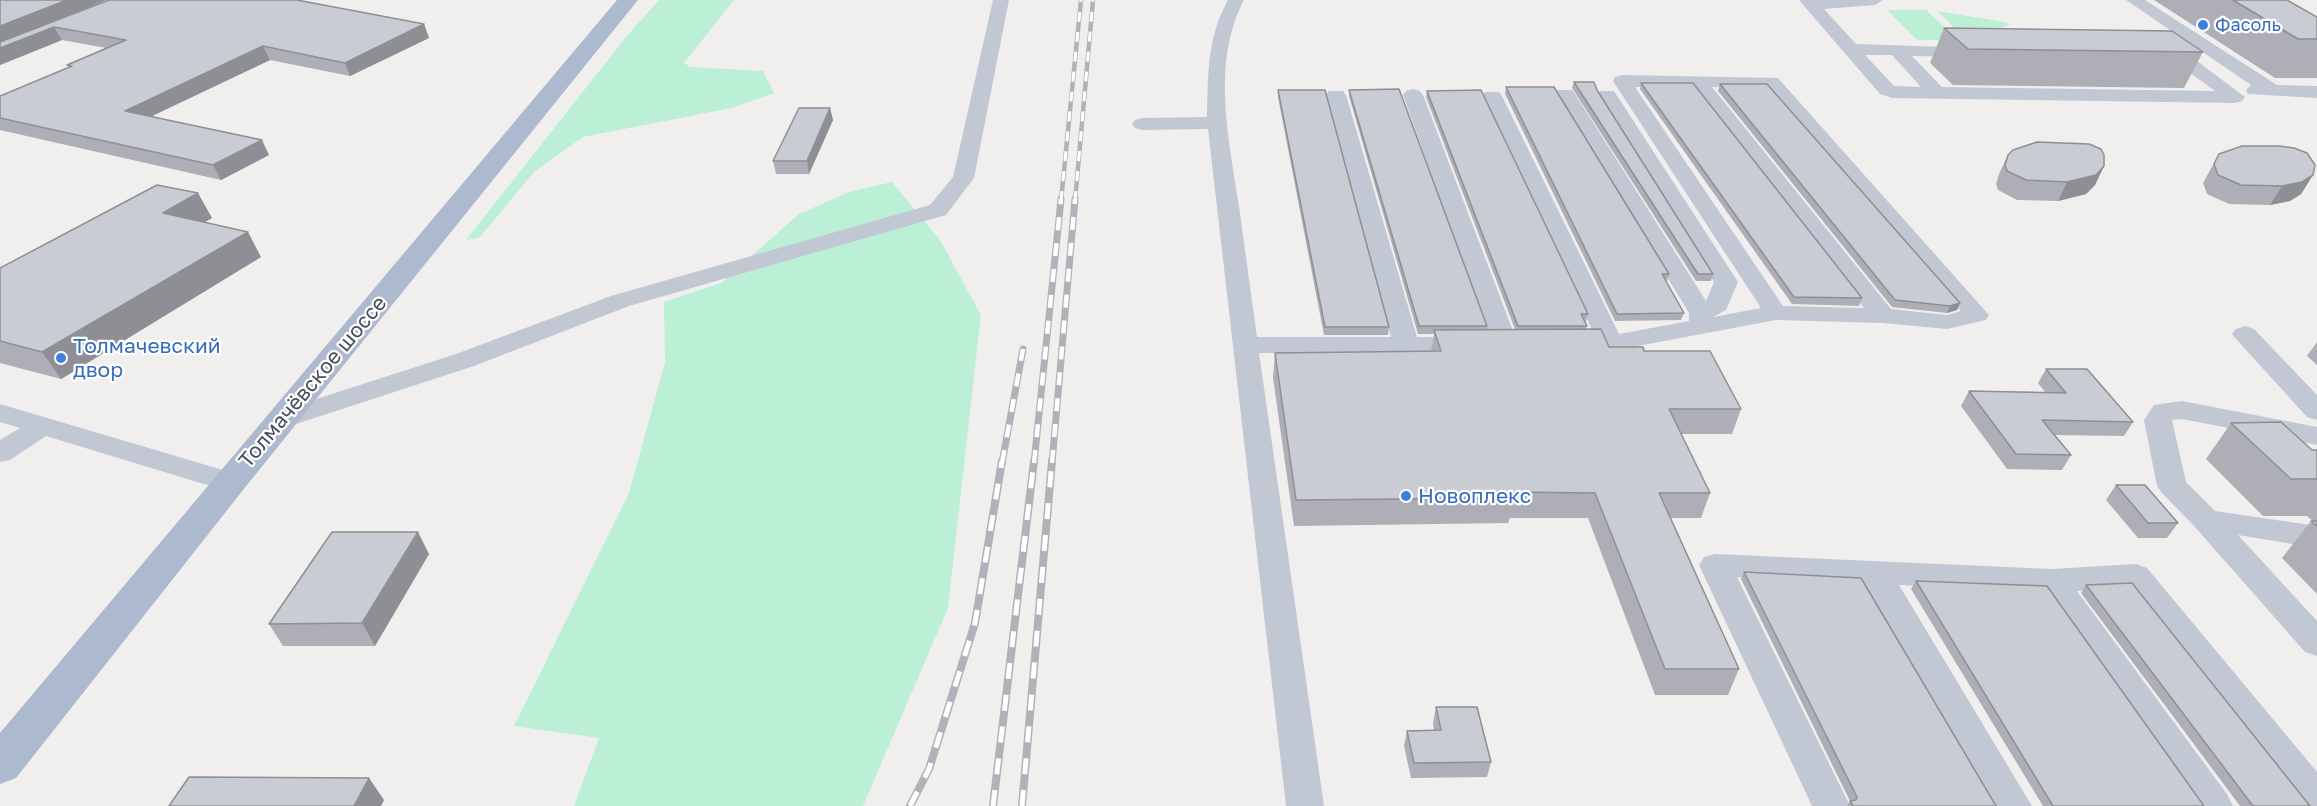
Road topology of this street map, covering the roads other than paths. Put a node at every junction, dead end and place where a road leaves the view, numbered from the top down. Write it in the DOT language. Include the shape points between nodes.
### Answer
graph roads {
  1 [pos="628,0"];
  2 [pos="1000,0"];
  3 [pos="1236,0"];
  4 [pos="1875,0"];
  5 [pos="2134,0"];
  6 [pos="1810,3"];
  7 [pos="1851,49"];
  8 [pos="1897,50"];
  9 [pos="1991,52"];
  10 [pos="2143,55"];
  11 [pos="2179,56"];
  12 [pos="2220,57"];
  13 [pos="1698,82"];
  14 [pos="2226,90"];
  15 [pos="2273,91"];
  16 [pos="2317,92"];
  17 [pos="1565,94"];
  18 [pos="1938,94"];
  19 [pos="1336,95"];
  20 [pos="1413,95"];
  21 [pos="1607,95"];
  22 [pos="1492,96"];
  23 [pos="1217,123"];
  24 [pos="1142,124"];
  25 [pos="1776,313"];
  26 [pos="1882,316"];
  27 [pos="1701,320"];
  28 [pos="2246,334"];
  29 [pos="1528,344"];
  30 [pos="1611,344"];
  31 [pos="1246,345"];
  32 [pos="1406,345"];
  33 [pos="2317,411"];
  34 [pos="0,413"];
  35 [pos="283,419"];
  36 [pos="43,426"];
  37 [pos="2317,436"];
  38 [pos="0,453"];
  39 [pos="230,482"];
  40 [pos="2206,520"];
  41 [pos="2317,537"];
  42 [pos="1875,573"];
  43 [pos="2052,580"];
  44 [pos="2317,643"];
  45 [pos="0,765"];
  46 [pos="2317,799"];
  47 [pos="1305,806"];
  48 [pos="1831,806"];
  49 [pos="2013,806"];
  50 [pos="2214,806"];
  1 -- 35 [label="main road, Толмачёвское шоссе"];
  2 -- 35 [label="street" via="963,178 938,210 620,301 465,360"];
  3 -- 23 [label="street" via="1227,13 1220,42"];
  4 -- 6 [label="street"];
  5 -- 12 [label="street"];
  6 -- 7 [label="street"];
  7 -- 8 [label="street"];
  7 -- 18 [label="street" via="1887,90"];
  8 -- 9 [label="street"];
  8 -- 18 [label="street"];
  10 -- 11 [label="street"];
  11 -- 12 [label="street"];
  11 -- 14 [label="street"];
  12 -- 15 [label="street"];
  13 -- 25 [label="street" via="1622,81"];
  13 -- 26 [label="street"];
  13 -- 26 [label="street" via="1771,82 1977,315 1947,322"];
  14 -- 15 [label="street"];
  14 -- 18 [label="street" via="2235,97"];
  15 -- 16 [label="street"];
  17 -- 27 [label="street"];
  19 -- 32 [label="street"];
  20 -- 29 [label="street"];
  21 -- 27 [label="street" via="1726,282 1717,305"];
  22 -- 30 [label="street"];
  23 -- 24 [label="street"];
  23 -- 31 [label="street"];
  25 -- 26 [label="street"];
  25 -- 27 [label="street"];
  27 -- 30 [label="street"];
  28 -- 33 [label="street"];
  29 -- 30 [label="street"];
  29 -- 32 [label="street"];
  31 -- 32 [label="street"];
  31 -- 47 [label="street"];
  34 -- 36 [label="street"];
  35 -- 39 [label="main road, Толмачёвское шоссе"];
  36 -- 38 [label="street"];
  36 -- 39 [label="street"];
  37 -- 40 [label="street" via="2182,410 2164,411 2158,420 2172,486"];
  39 -- 45 [label="main road, Толмачёвское шоссе"];
  40 -- 41 [label="street"];
  40 -- 44 [label="street"];
  42 -- 43 [label="street"];
  42 -- 48 [label="street" via="1715,565"];
  42 -- 49 [label="street"];
  43 -- 46 [label="street" via="2136,576"];
  43 -- 50 [label="street"];
}
